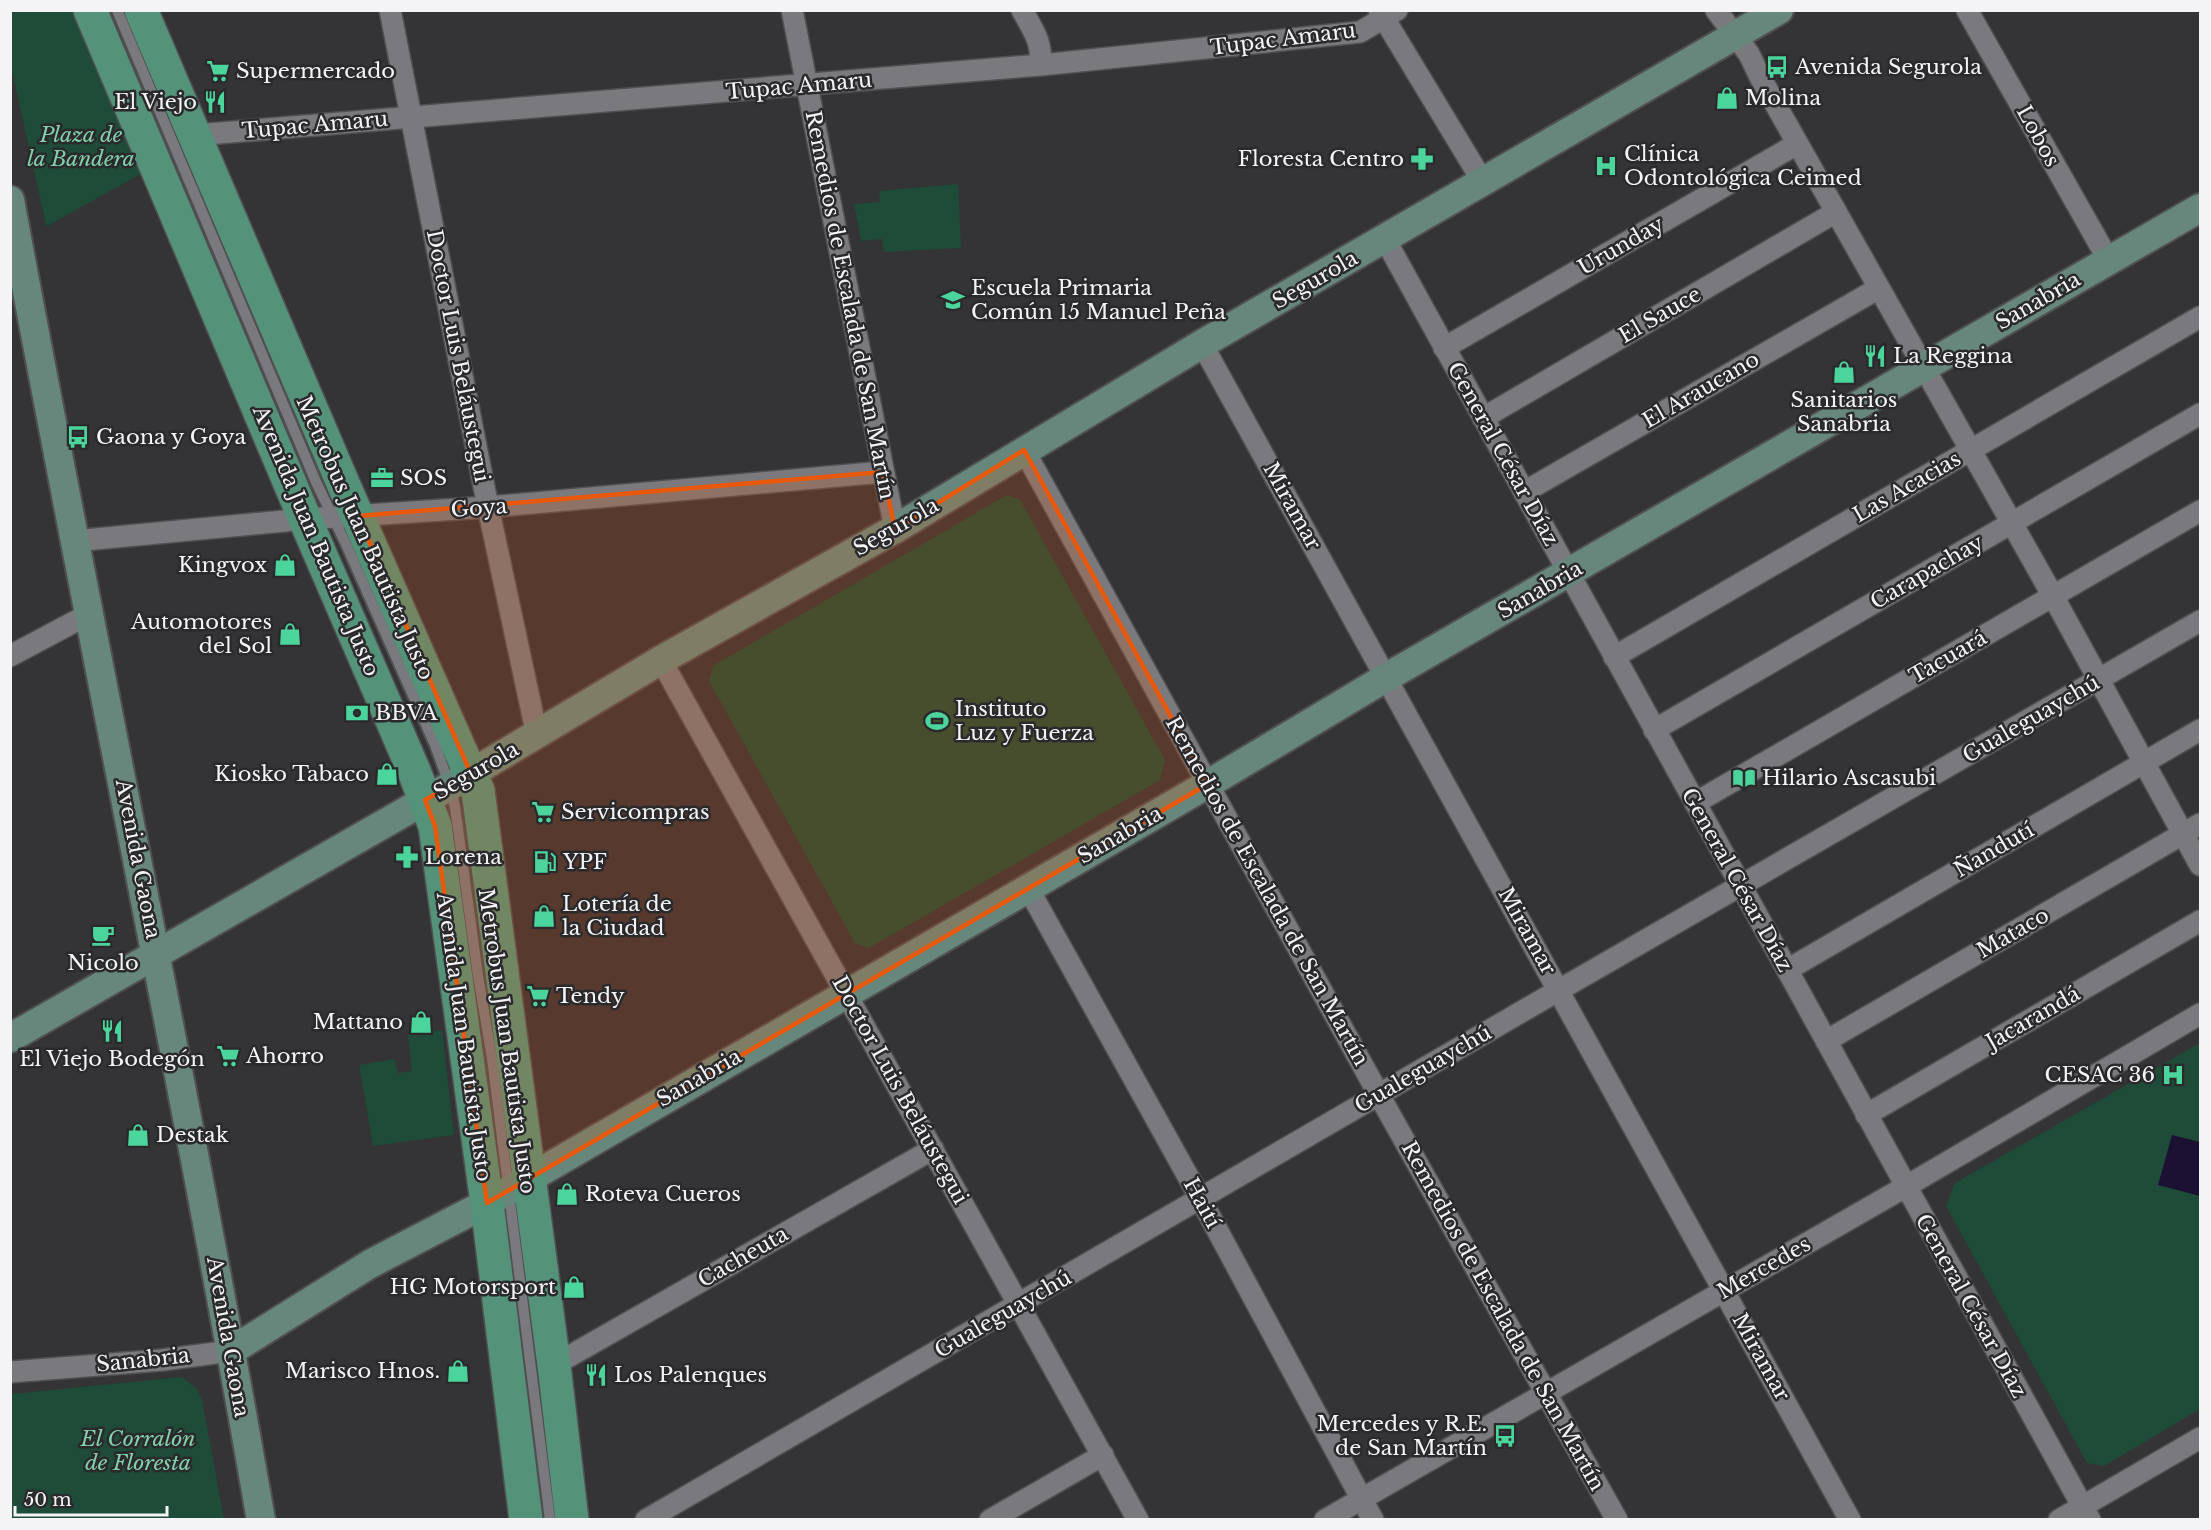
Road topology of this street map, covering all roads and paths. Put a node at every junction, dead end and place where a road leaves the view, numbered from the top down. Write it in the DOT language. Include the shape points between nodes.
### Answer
graph roads {
  1 [pos="90,10"];
  2 [pos="117,10"];
  3 [pos="141,10"];
  4 [pos="390,10"];
  5 [pos="792,10"];
  6 [pos="1022,10"];
  7 [pos="1716,10"];
  8 [pos="1779,10"];
  9 [pos="1967,10"];
  10 [pos="1387,13"];
  11 [pos="1735,36"];
  12 [pos="1041,65"];
  13 [pos="807,86"];
  14 [pos="411,118"];
  15 [pos="195,135"];
  16 [pos="1797,144"];
  17 [pos="1483,182"];
  18 [pos="10,200"];
  19 [pos="2200,208"];
  20 [pos="1836,212"];
  21 [pos="1385,239"];
  22 [pos="2109,261"];
  23 [pos="17,274"];
  24 [pos="1879,288"];
  25 [pos="2200,317"];
  26 [pos="1202,344"];
  27 [pos="1444,348"];
  28 [pos="262,353"];
  29 [pos="1924,367"];
  30 [pos="2200,414"];
  31 [pos="1483,418"];
  32 [pos="1024,450"];
  33 [pos="1970,450"];
  34 [pos="883,472"];
  35 [pos="1524,492"];
  36 [pos="488,507"];
  37 [pos="2200,511"];
  38 [pos="332,518"];
  39 [pos="2012,523"];
  40 [pos="895,529"];
  41 [pos="74,541"];
  42 [pos="1569,574"];
  43 [pos="2053,596"];
  44 [pos="89,614"];
  45 [pos="2200,621"];
  46 [pos="10,656"];
  47 [pos="1614,657"];
  48 [pos="661,660"];
  49 [pos="1387,677"];
  50 [pos="2100,680"];
  51 [pos="1654,730"];
  52 [pos="2200,730"];
  53 [pos="537,735"];
  54 [pos="2145,762"];
  55 [pos="1208,784"];
  56 [pos="449,787"];
  57 [pos="1695,803"];
  58 [pos="2192,829"];
  59 [pos="2200,865"];
  60 [pos="1740,886"];
  61 [pos="1028,888"];
  62 [pos="2200,921"];
  63 [pos="156,953"];
  64 [pos="1787,970"];
  65 [pos="1559,990"];
  66 [pos="846,993"];
  67 [pos="2200,1014"];
  68 [pos="10,1038"];
  69 [pos="1826,1041"];
  70 [pos="1379,1095"];
  71 [pos="1866,1114"];
  72 [pos="933,1149"];
  73 [pos="1905,1187"];
  74 [pos="508,1190"];
  75 [pos="1200,1198"];
  76 [pos="1724,1291"];
  77 [pos="1019,1304"];
  78 [pos="231,1351"];
  79 [pos="554,1365"];
  80 [pos="10,1372"];
  81 [pos="1546,1392"];
  82 [pos="2200,1438"];
  83 [pos="1102,1455"];
  84 [pos="1361,1498"];
  85 [pos="2086,1513"];
  86 [pos="261,1520"];
  87 [pos="526,1520"];
  88 [pos="550,1520"];
  89 [pos="572,1520"];
  90 [pos="646,1520"];
  91 [pos="990,1520"];
  92 [pos="1138,1520"];
  93 [pos="1325,1520"];
  94 [pos="1373,1520"];
  95 [pos="1617,1520"];
  96 [pos="1850,1520"];
  97 [pos="2059,1520"];
  1 -- 38 [label="main road, Avenida Juan Bautista Justo"];
  2 -- 28 [label="lane, Metrobus Juan Bautista Justo"];
  3 -- 15 [label="main road, Avenida Juan Bautista Justo"];
  4 -- 14 [label="street, Doctor Luis Beláustegui"];
  5 -- 13 [label="street, Remedios de Escalada de San Martín"];
  6 -- 12 [label="street" via="1039,40"];
  7 -- 11 [label="street"];
  8 -- 11 [label="street, Segurola"];
  9 -- 22 [label="street, Lobos"];
  10 -- 12 [label="street, Tupac Amaru" via="1360,32"];
  10 -- 17 [label="street"];
  11 -- 16 [label="street" via="1749,54"];
  11 -- 17 [label="street, Segurola"];
  12 -- 13 [label="street, Tupac Amaru"];
  13 -- 14 [label="street, Tupac Amaru"];
  13 -- 34 [label="street, Remedios de Escalada de San Martín"];
  14 -- 15 [label="street, Tupac Amaru"];
  14 -- 36 [label="street, Doctor Luis Beláustegui"];
  15 -- 38 [label="main road, Avenida Juan Bautista Justo"];
  16 -- 20 [label="street"];
  16 -- 27 [label="street, Urunday"];
  17 -- 21 [label="street, Segurola"];
  18 -- 23 [label="street, Avenida Gaona"];
  19 -- 22 [label="street, Sanabria"];
  20 -- 24 [label="street"];
  20 -- 31 [label="street, El Sauce"];
  21 -- 26 [label="street, Segurola"];
  21 -- 27 [label="street, General César Díaz"];
  22 -- 29 [label="street, Sanabria"];
  23 -- 41 [label="street, Avenida Gaona"];
  24 -- 29 [label="street"];
  24 -- 35 [label="street, El Araucano"];
  25 -- 33 [label="street, Las Acacias"];
  26 -- 32 [label="street, Segurola"];
  26 -- 49 [label="street, Miramar"];
  27 -- 31 [label="street, General César Díaz"];
  28 -- 38 [label="lane, Metrobus Juan Bautista Justo"];
  28 -- 38 [label="lane, Metrobus Juan Bautista Justo" via="272,401 309,493"];
  29 -- 33 [label="street"];
  29 -- 42 [label="street, Sanabria"];
  30 -- 39 [label="street, Carapachay"];
  31 -- 35 [label="street, General César Díaz"];
  32 -- 40 [label="street, Segurola"];
  32 -- 55 [label="street, Remedios de Escalada de San Martín"];
  33 -- 39 [label="street"];
  33 -- 47 [label="street, Las Acacias"];
  34 -- 36 [label="street, Goya"];
  34 -- 40 [label="street, Remedios de Escalada de San Martín"];
  35 -- 42 [label="street, General César Díaz"];
  36 -- 38 [label="street, Goya"];
  36 -- 53 [label="street, Doctor Luis Beláustegui"];
  37 -- 43 [label="street, Tacuará"];
  38 -- 41 [label="street, Goya"];
  38 -- 56 [label="main road, Avenida Juan Bautista Justo"];
  38 -- 56 [label="main road, Avenida Juan Bautista Justo"];
  39 -- 43 [label="street"];
  39 -- 51 [label="street, Carapachay"];
  40 -- 48 [label="street, Segurola"];
  41 -- 44 [label="street, Avenida Gaona"];
  42 -- 47 [label="street, General César Díaz"];
  42 -- 49 [label="street, Sanabria"];
  43 -- 50 [label="street"];
  43 -- 57 [label="street, Tacuará"];
  44 -- 46 [label="street"];
  44 -- 63 [label="street, Avenida Gaona"];
  45 -- 50 [label="street, Gualeguaychú"];
  47 -- 51 [label="street, General César Díaz"];
  48 -- 53 [label="street, Segurola"];
  48 -- 66 [label="street, Doctor Luis Beláustegui"];
  49 -- 55 [label="street, Sanabria"];
  49 -- 65 [label="street, Miramar"];
  50 -- 54 [label="street"];
  50 -- 60 [label="street, Gualeguaychú"];
  51 -- 57 [label="street, General César Díaz"];
  52 -- 54 [label="street, Ñandutí"];
  53 -- 56 [label="street, Segurola"];
  54 -- 58 [label="street"];
  54 -- 64 [label="street, Ñandutí"];
  55 -- 61 [label="street, Sanabria"];
  55 -- 70 [label="street, Remedios de Escalada de San Martín"];
  56 -- 63 [label="street, Segurola"];
  56 -- 74 [label="main road, Avenida Juan Bautista Justo" via="435,826"];
  56 -- 74 [label="main road, Avenida Juan Bautista Justo" via="480,802"];
  57 -- 60 [label="street, General César Díaz"];
  58 -- 59 [label="street"];
  58 -- 69 [label="street, Mataco"];
  60 -- 64 [label="street, General César Díaz"];
  60 -- 65 [label="street, Gualeguaychú"];
  61 -- 66 [label="street, Sanabria"];
  61 -- 75 [label="street, Haití"];
  62 -- 71 [label="street, Jacarandá"];
  63 -- 68 [label="street, Segurola"];
  63 -- 78 [label="street, Avenida Gaona"];
  64 -- 69 [label="street, General César Díaz"];
  65 -- 70 [label="street, Gualeguaychú"];
  65 -- 76 [label="street, Miramar"];
  66 -- 72 [label="street, Doctor Luis Beláustegui"];
  66 -- 74 [label="street, Sanabria"];
  67 -- 73 [label="street, Mercedes"];
  69 -- 71 [label="street, General César Díaz"];
  70 -- 75 [label="street, Gualeguaychú"];
  70 -- 81 [label="street, Remedios de Escalada de San Martín"];
  71 -- 73 [label="street, General César Díaz"];
  72 -- 77 [label="street, Doctor Luis Beláustegui"];
  72 -- 79 [label="street, Cacheuta"];
  73 -- 76 [label="street, Mercedes"];
  73 -- 85 [label="street, General César Díaz"];
  74 -- 78 [label="street, Sanabria" via="369,1264"];
  74 -- 79 [label="main road, Avenida Juan Bautista Justo"];
  74 -- 87 [label="main road, Avenida Juan Bautista Justo"];
  74 -- 88 [label="lane, Metrobus Juan Bautista Justo"];
  75 -- 77 [label="street, Gualeguaychú"];
  75 -- 84 [label="street, Haití"];
  76 -- 81 [label="street, Mercedes"];
  76 -- 96 [label="street, Miramar"];
  77 -- 83 [label="street, Doctor Luis Beláustegui"];
  77 -- 90 [label="street, Gualeguaychú"];
  78 -- 80 [label="street, Sanabria"];
  78 -- 86 [label="street, Avenida Gaona"];
  79 -- 89 [label="main road, Avenida Juan Bautista Justo"];
  81 -- 84 [label="street, Mercedes"];
  81 -- 95 [label="street, Remedios de Escalada de San Martín"];
  82 -- 85 [label="street"];
  83 -- 91 [label="street"];
  83 -- 92 [label="street, Doctor Luis Beláustegui"];
  84 -- 93 [label="street, Mercedes"];
  84 -- 94 [label="street, Haití"];
  85 -- 97 [label="street"];
}
